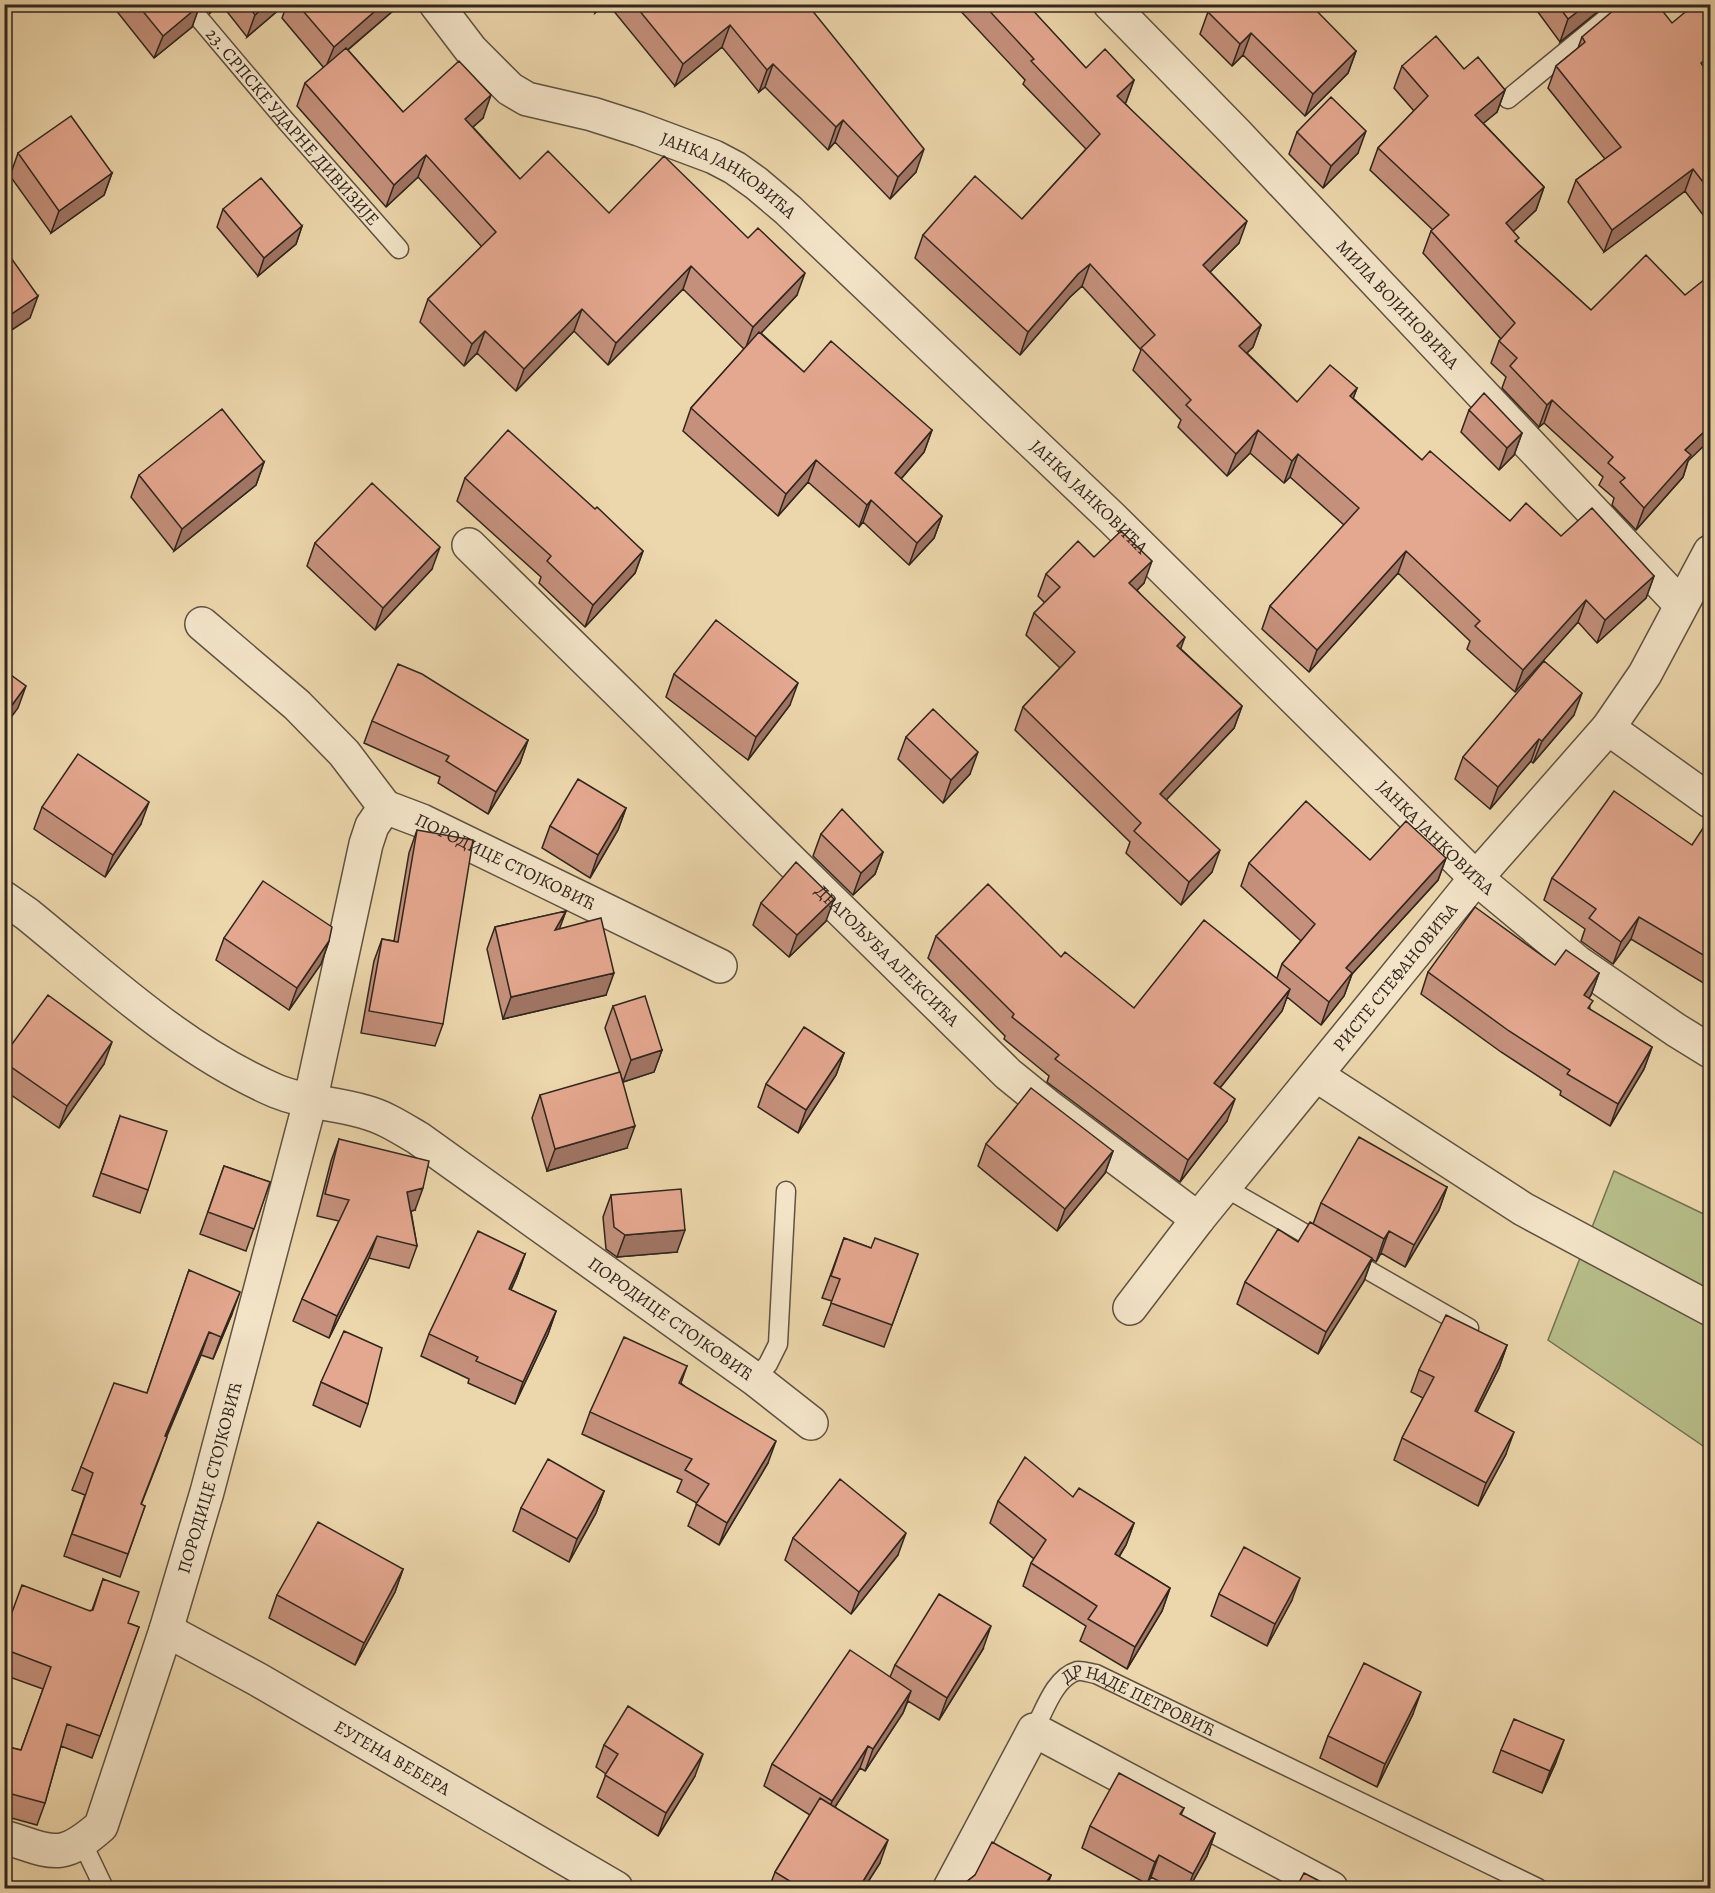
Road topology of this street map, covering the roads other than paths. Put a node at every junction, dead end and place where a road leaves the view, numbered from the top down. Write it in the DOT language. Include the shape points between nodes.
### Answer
graph roads {
  1 [pos="187,4"];
  2 [pos="436,4"];
  3 [pos="1110,4"];
  4 [pos="1624,4"];
  5 [pos="1508,99"];
  6 [pos="399,249"];
  7 [pos="469,545"];
  8 [pos="1710,552"];
  9 [pos="1681,605"];
  10 [pos="202,624"];
  11 [pos="1608,728"];
  12 [pos="1710,801"];
  13 [pos="385,807"];
  14 [pos="1476,878"];
  15 [pos="4,898"];
  16 [pos="720,966"];
  17 [pos="1710,1051"];
  18 [pos="1316,1075"];
  19 [pos="310,1102"];
  20 [pos="1224,1187"];
  21 [pos="786,1191"];
  22 [pos="1198,1219"];
  23 [pos="1130,1308"];
  24 [pos="1710,1309"];
  25 [pos="1481,1335"];
  26 [pos="755,1379"];
  27 [pos="811,1423"];
  28 [pos="166,1630"];
  29 [pos="1034,1730"];
  30 [pos="4,1838"];
  31 [pos="82,1842"];
  32 [pos="104,1888"];
  33 [pos="616,1888"];
  34 [pos="950,1888"];
  35 [pos="1331,1888"];
  36 [pos="1538,1888"];
  1 -- 6 [label="lane, 23. СРПСКЕ УДАРНЕ ДИВИЗИЈЕ"];
  2 -- 14 [label="street, ЈАНКА ЈАНКОВИЋА" via="471,50 510,89 527,99 639,129 714,157 756,183 1112,518"];
  3 -- 9 [label="street, МИЛА ВОЈИНОВИЋА"];
  4 -- 5 [label="lane"];
  7 -- 22 [label="street, ДРАГОЉУБА АЛЕКСИЋА" via="1008,1074"];
  8 -- 9 [label="street, РИСТЕ СТЕФАНОВИЋА"];
  9 -- 11 [label="street, РИСТЕ СТЕФАНОВИЋА" via="1645,674"];
  10 -- 13 [label="street" via="297,705 344,753"];
  11 -- 12 [label="street"];
  11 -- 14 [label="street, РИСТЕ СТЕФАНОВИЋА"];
  13 -- 16 [label="street, ПОРОДИЦЕ СТОЈКОВИЋ"];
  13 -- 19 [label="street, ПОРОДИЦЕ СТОЈКОВИЋ" via="366,844"];
  14 -- 17 [label="street, ЈАНКА ЈАНКОВИЋА" via="1577,962"];
  14 -- 18 [label="street, РИСТЕ СТЕФАНОВИЋА"];
  15 -- 19 [label="street, ПОРОДИЦЕ СТОЈКОВИЋ" via="196,1049 277,1091"];
  18 -- 20 [label="street, РИСТЕ СТЕФАНОВИЋА"];
  18 -- 24 [label="street" via="1523,1209"];
  19 -- 26 [label="street, ПОРОДИЦЕ СТОЈКОВИЋ" via="365,1112 418,1138"];
  19 -- 28 [label="street, ПОРОДИЦЕ СТОЈКОВИЋ" via="207,1492"];
  20 -- 22 [label="street, РИСТЕ СТЕФАНОВИЋА"];
  20 -- 25 [label="lane"];
  21 -- 26 [label="lane" via="778,1344"];
  22 -- 23 [label="street, РИСТЕ СТЕФАНОВИЋА"];
  26 -- 27 [label="street, ПОРОДИЦЕ СТОЈКОВИЋ"];
  28 -- 31 [label="street, ПОРОДИЦЕ СТОЈКОВИЋ" via="100,1826"];
  28 -- 33 [label="street, ЕУГЕНА ВЕБЕРА"];
  29 -- 34 [label="street"];
  29 -- 35 [label="street"];
  29 -- 36 [label="lane, ДР НАДЕ ПЕТРОВИЋ" via="1066,1677 1078,1671 1096,1674"];
  30 -- 31 [label="street, ПОРОДИЦЕ СТОЈКОВИЋ" via="51,1851 68,1850"];
  31 -- 32 [label="lane"];
}
